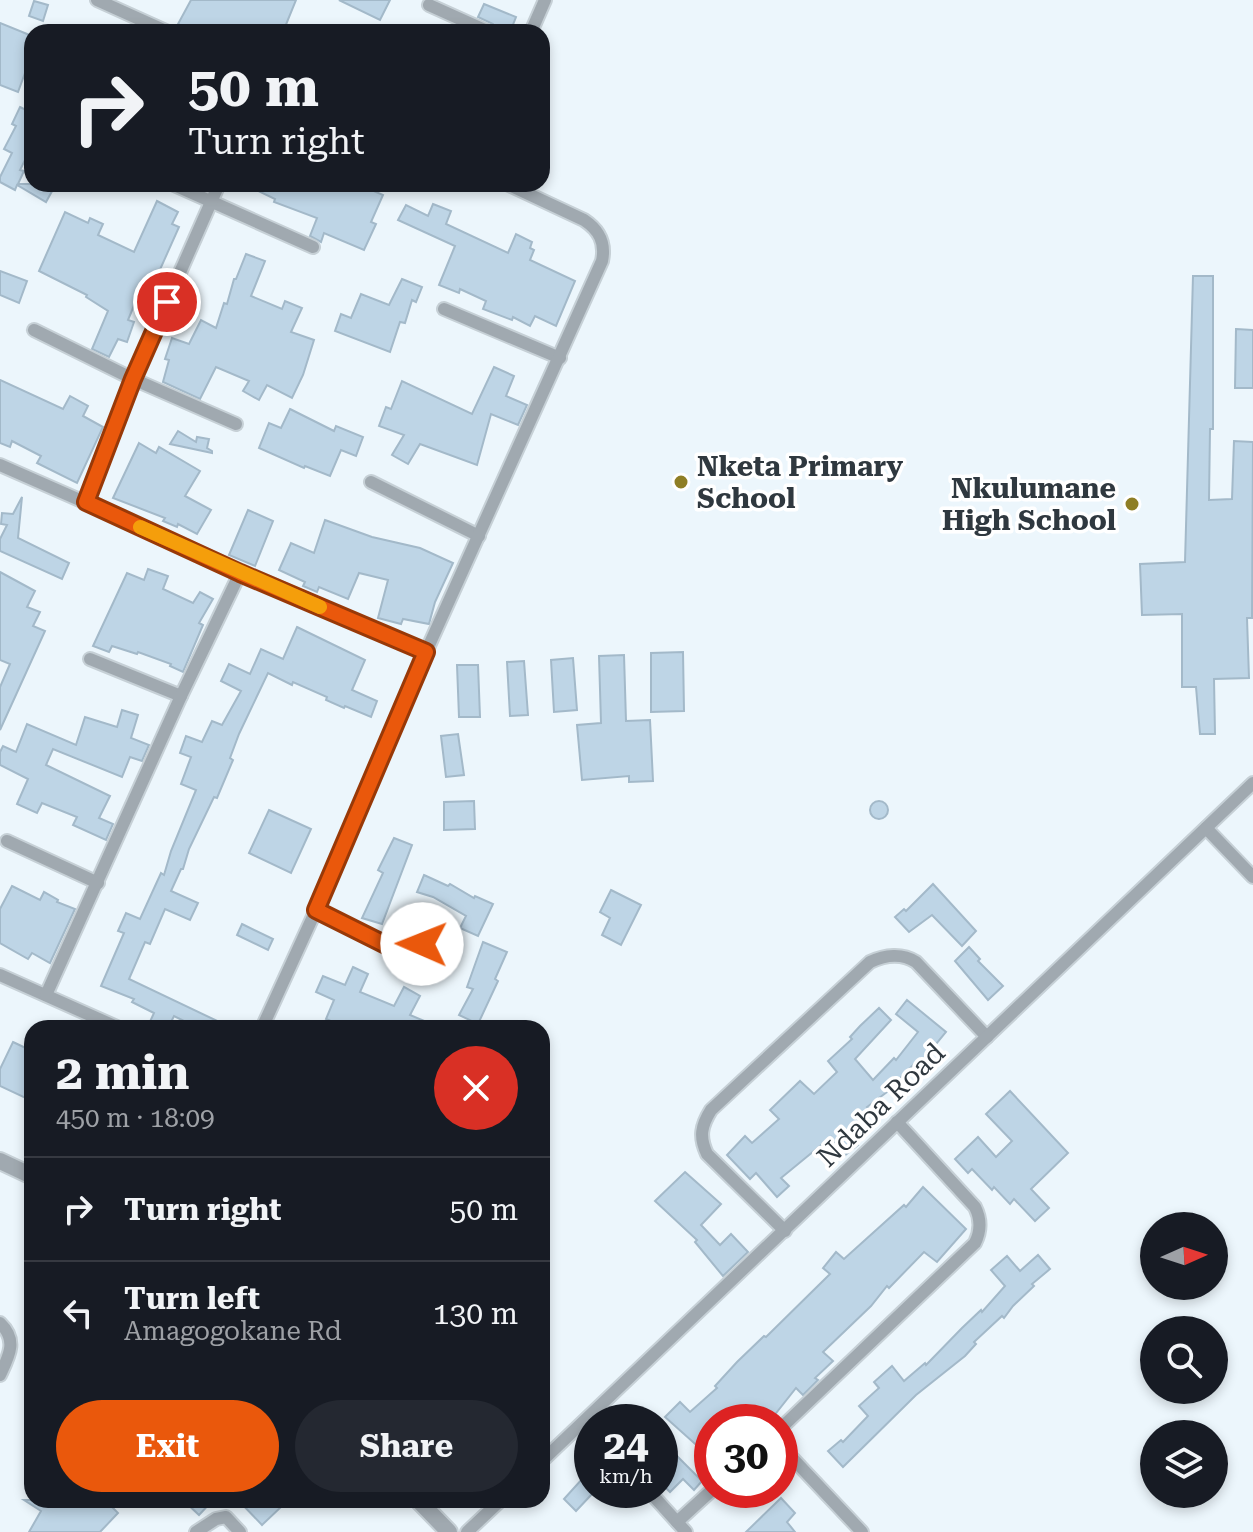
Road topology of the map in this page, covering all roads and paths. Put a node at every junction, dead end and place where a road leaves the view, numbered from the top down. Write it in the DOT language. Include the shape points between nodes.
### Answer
graph roads {
  1 [pos="97,0"];
  2 [pos="132,0"];
  3 [pos="545,0"];
  4 [pos="429,5"];
  5 [pos="126,13"];
  6 [pos="150,24"];
  7 [pos="471,24"];
  8 [pos="534,24"];
  9 [pos="192,192"];
  10 [pos="216,192"];
  11 [pos="524,192"];
  12 [pos="212,200"];
  13 [pos="313,247"];
  14 [pos="444,309"];
  15 [pos="34,330"];
  16 [pos="560,358"];
  17 [pos="133,379"];
  18 [pos="236,424"];
  19 [pos="0,465"];
  20 [pos="371,482"];
  21 [pos="86,502"];
  22 [pos="479,536"];
  23 [pos="240,573"];
  24 [pos="426,652"];
  25 [pos="90,659"];
  26 [pos="181,696"];
  27 [pos="1253,783"];
  28 [pos="1206,828"];
  29 [pos="7,841"];
  30 [pos="1253,877"];
  31 [pos="98,883"];
  32 [pos="316,910"];
  33 [pos="422,944"];
  34 [pos="0,975"];
  35 [pos="46,995"];
  36 [pos="101,1020"];
  37 [pos="266,1020"];
  38 [pos="987,1037"];
  39 [pos="897,1122"];
  40 [pos="0,1161"];
  41 [pos="24,1172"];
  42 [pos="785,1231"];
  43 [pos="0,1323"];
  44 [pos="0,1375"];
  45 [pos="608,1404"];
  46 [pos="798,1412"];
  47 [pos="574,1435"];
  48 [pos="550,1455"];
  49 [pos="798,1464"];
  50 [pos="694,1506"];
  51 [pos="426,1508"];
  52 [pos="492,1508"];
  53 [pos="664,1508"];
  54 [pos="677,1522"];
  55 [pos="196,1532"];
  56 [pos="240,1532"];
  57 [pos="449,1532"];
  58 [pos="467,1532"];
  59 [pos="686,1532"];
  60 [pos="862,1532"];
  1 -- 5 [label="street"];
  2 -- 5 [label="street"];
  3 -- 8 [label="street"];
  4 -- 7 [label="street"];
  5 -- 6 [label="street"];
  9 -- 12 [label="street"];
  10 -- 12 [label="street"];
  11 -- 16 [label="street" via="584,220 601,237 602,261"];
  12 -- 13 [label="street"];
  12 -- 17 [label="street"];
  14 -- 16 [label="street"];
  15 -- 17 [label="street"];
  16 -- 22 [label="street"];
  17 -- 18 [label="street"];
  17 -- 21 [label="street"];
  19 -- 21 [label="street"];
  20 -- 22 [label="street"];
  21 -- 23 [label="street"];
  22 -- 24 [label="street"];
  23 -- 24 [label="street"];
  23 -- 26 [label="street"];
  24 -- 32 [label="street"];
  25 -- 26 [label="street"];
  26 -- 31 [label="street"];
  27 -- 28 [label="street, Ndaba Road"];
  28 -- 30 [label="street"];
  28 -- 38 [label="street, Ndaba Road"];
  29 -- 31 [label="street"];
  31 -- 35 [label="street"];
  32 -- 33 [label="street" via="392,948"];
  32 -- 37 [label="street"];
  34 -- 35 [label="street"];
  35 -- 36 [label="street"];
  38 -- 39 [label="street, Ndaba Road"];
  38 -- 42 [label="street" via="916,962 901,956 878,958 711,1110 701,1130 707,1154"];
  39 -- 42 [label="street, Ndaba Road"];
  39 -- 46 [label="street" via="975,1207 978,1236"];
  40 -- 41 [label="street"];
  42 -- 45 [label="street, Ndaba Road"];
  43 -- 44 [label="street" via="12,1343"];
  47 -- 48 [label="street, Ndaba Road"];
  49 -- 60 [label="street"];
  50 -- 54 [label="street"];
  51 -- 57 [label="street"];
  52 -- 58 [label="street"];
  53 -- 54 [label="street"];
  54 -- 59 [label="street"];
  55 -- 56 [label="street" via="226,1517"];
}
